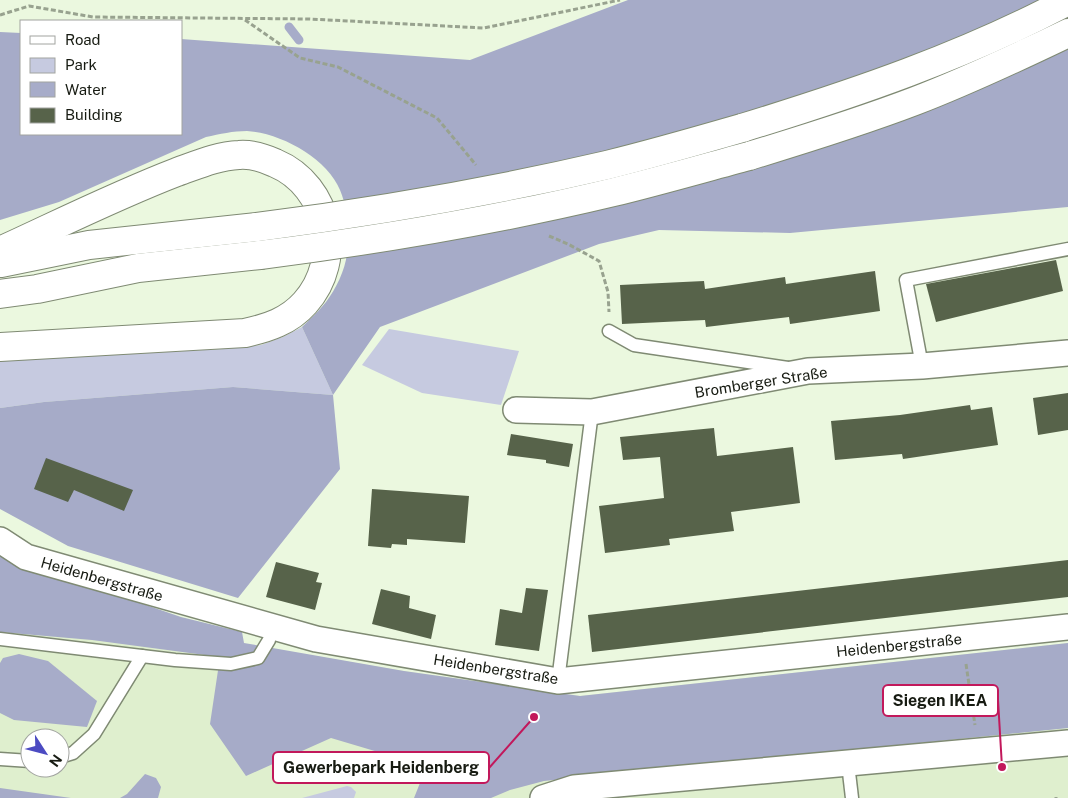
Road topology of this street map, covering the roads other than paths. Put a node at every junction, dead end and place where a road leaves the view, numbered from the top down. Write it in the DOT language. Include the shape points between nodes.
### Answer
graph roads {
  1 [pos="1068,1"];
  2 [pos="1068,33"];
  3 [pos="1068,249"];
  4 [pos="0,251"];
  5 [pos="0,263"];
  6 [pos="0,294"];
  7 [pos="609,331"];
  8 [pos="0,347"];
  9 [pos="1068,353"];
  10 [pos="922,366"];
  11 [pos="808,371"];
  12 [pos="516,410"];
  13 [pos="592,412"];
  14 [pos="0,540"];
  15 [pos="272,627"];
  16 [pos="1068,627"];
  17 [pos="0,638"];
  18 [pos="142,656"];
  19 [pos="558,681"];
  20 [pos="1068,743"];
  21 [pos="70,754"];
  22 [pos="0,759"];
  23 [pos="20,760"];
  24 [pos="848,764"];
  25 [pos="543,798"];
  26 [pos="852,798"];
  1 -- 5 [label="main road, bridge" via="906,74 824,103 607,164 472,194 334,217 89,245"];
  2 -- 6 [label="main road, bridge" via="916,100 833,130 614,192 476,222 338,245 138,268"];
  3 -- 10 [label="lane" via="906,280"];
  4 -- 8 [label="main road" via="148,183 218,157 240,154 263,158 302,180 316,198 325,219 328,241 326,264 318,285 305,304 267,329 245,333"];
  7 -- 11 [label="lane" via="634,345"];
  9 -- 10 [label="street, Bromberger Straße"];
  10 -- 11 [label="street, Bromberger Straße"];
  11 -- 13 [label="street, Bromberger Straße"];
  12 -- 13 [label="street, Bromberger Straße"];
  13 -- 19 [label="lane"];
  14 -- 15 [label="street, Heidenbergstraße" via="26,557"];
  15 -- 18 [label="lane" via="258,658 231,664"];
  15 -- 19 [label="street, Heidenbergstraße" via="316,639"];
  16 -- 19 [label="street, Heidenbergstraße"];
  17 -- 18 [label="lane"];
  18 -- 21 [label="lane" via="94,734"];
  20 -- 24 [label="street"];
  22 -- 23 [label="lane"];
  24 -- 25 [label="street" via="574,788"];
  24 -- 26 [label="lane"];
}
